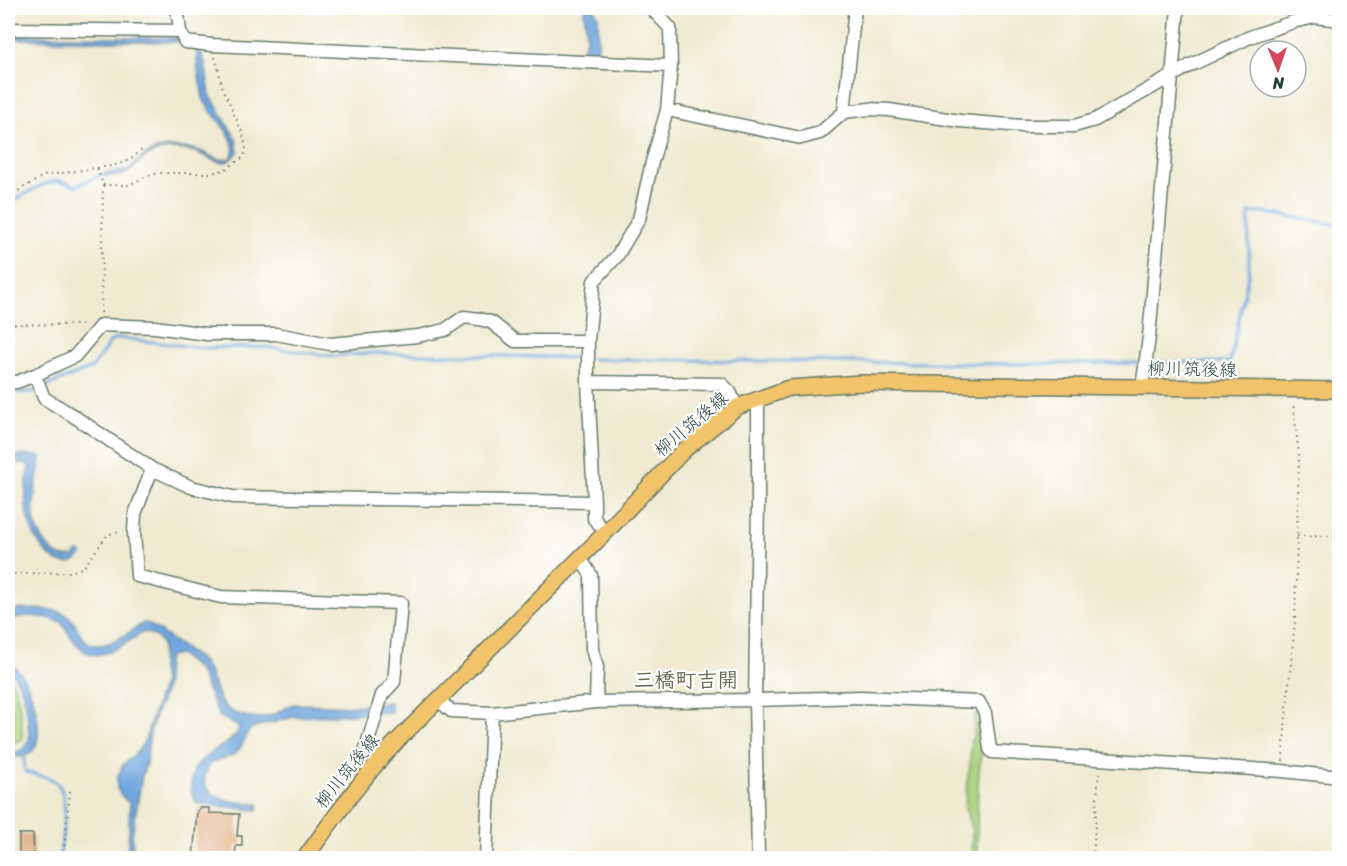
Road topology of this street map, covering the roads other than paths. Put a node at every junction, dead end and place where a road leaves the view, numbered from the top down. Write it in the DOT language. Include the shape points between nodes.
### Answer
graph roads {
  1 [pos="177,8"];
  2 [pos="651,8"];
  3 [pos="855,8"];
  4 [pos="1178,8"];
  5 [pos="1340,20"];
  6 [pos="8,29"];
  7 [pos="180,31"];
  8 [pos="671,66"];
  9 [pos="1172,76"];
  10 [pos="667,110"];
  11 [pos="844,112"];
  12 [pos="588,341"];
  13 [pos="35,375"];
  14 [pos="8,382"];
  15 [pos="588,382"];
  16 [pos="1142,388"];
  17 [pos="1340,390"];
  18 [pos="758,399"];
  19 [pos="737,407"];
  20 [pos="152,470"];
  21 [pos="594,502"];
  22 [pos="606,532"];
  23 [pos="580,558"];
  24 [pos="438,700"];
  25 [pos="755,700"];
  26 [pos="596,702"];
  27 [pos="492,712"];
  28 [pos="377,762"];
  29 [pos="1340,777"];
  30 [pos="305,858"];
  31 [pos="486,858"];
  32 [pos="758,858"];
  1 -- 7 [label="street"];
  2 -- 8 [label="street" via="670,28"];
  3 -- 11 [label="street"];
  4 -- 9 [label="street"];
  5 -- 9 [label="street" via="1315,17 1279,27"];
  6 -- 7 [label="street"];
  7 -- 8 [label="street" via="185,42 212,45"];
  8 -- 10 [label="street"];
  9 -- 11 [label="street" via="1095,120 1074,126 1011,126 889,110"];
  9 -- 16 [label="street"];
  10 -- 11 [label="street" via="801,138 820,133"];
  10 -- 12 [label="street" via="639,219 616,256 594,281"];
  12 -- 13 [label="street" via="515,342 491,322 464,317 445,330 427,334 330,344 276,334 99,327 75,356"];
  12 -- 15 [label="street"];
  13 -- 14 [label="street"];
  13 -- 20 [label="street" via="44,398"];
  15 -- 19 [label="street" via="722,384"];
  15 -- 21 [label="street"];
  16 -- 17 [label="main road, 柳川筑後線"];
  16 -- 18 [label="main road, 柳川筑後線" via="861,383 789,388"];
  18 -- 19 [label="main road, 柳川筑後線"];
  18 -- 25 [label="street"];
  19 -- 22 [label="main road, 柳川筑後線" via="684,450"];
  20 -- 21 [label="street" via="191,487 233,497"];
  20 -- 28 [label="street" via="135,514 137,576 221,597 401,603 394,682 382,695 366,748"];
  21 -- 22 [label="street" via="594,519"];
  22 -- 23 [label="main road, 柳川筑後線"];
  23 -- 24 [label="main road, 柳川筑後線"];
  23 -- 26 [label="street" via="591,575"];
  24 -- 27 [label="street" via="451,711"];
  24 -- 28 [label="main road, 柳川筑後線"];
  25 -- 26 [label="street"];
  25 -- 29 [label="street" via="861,697 980,702 992,752"];
  25 -- 32 [label="street"];
  26 -- 27 [label="street"];
  27 -- 31 [label="street"];
  28 -- 30 [label="main road, 柳川筑後線"];
}
